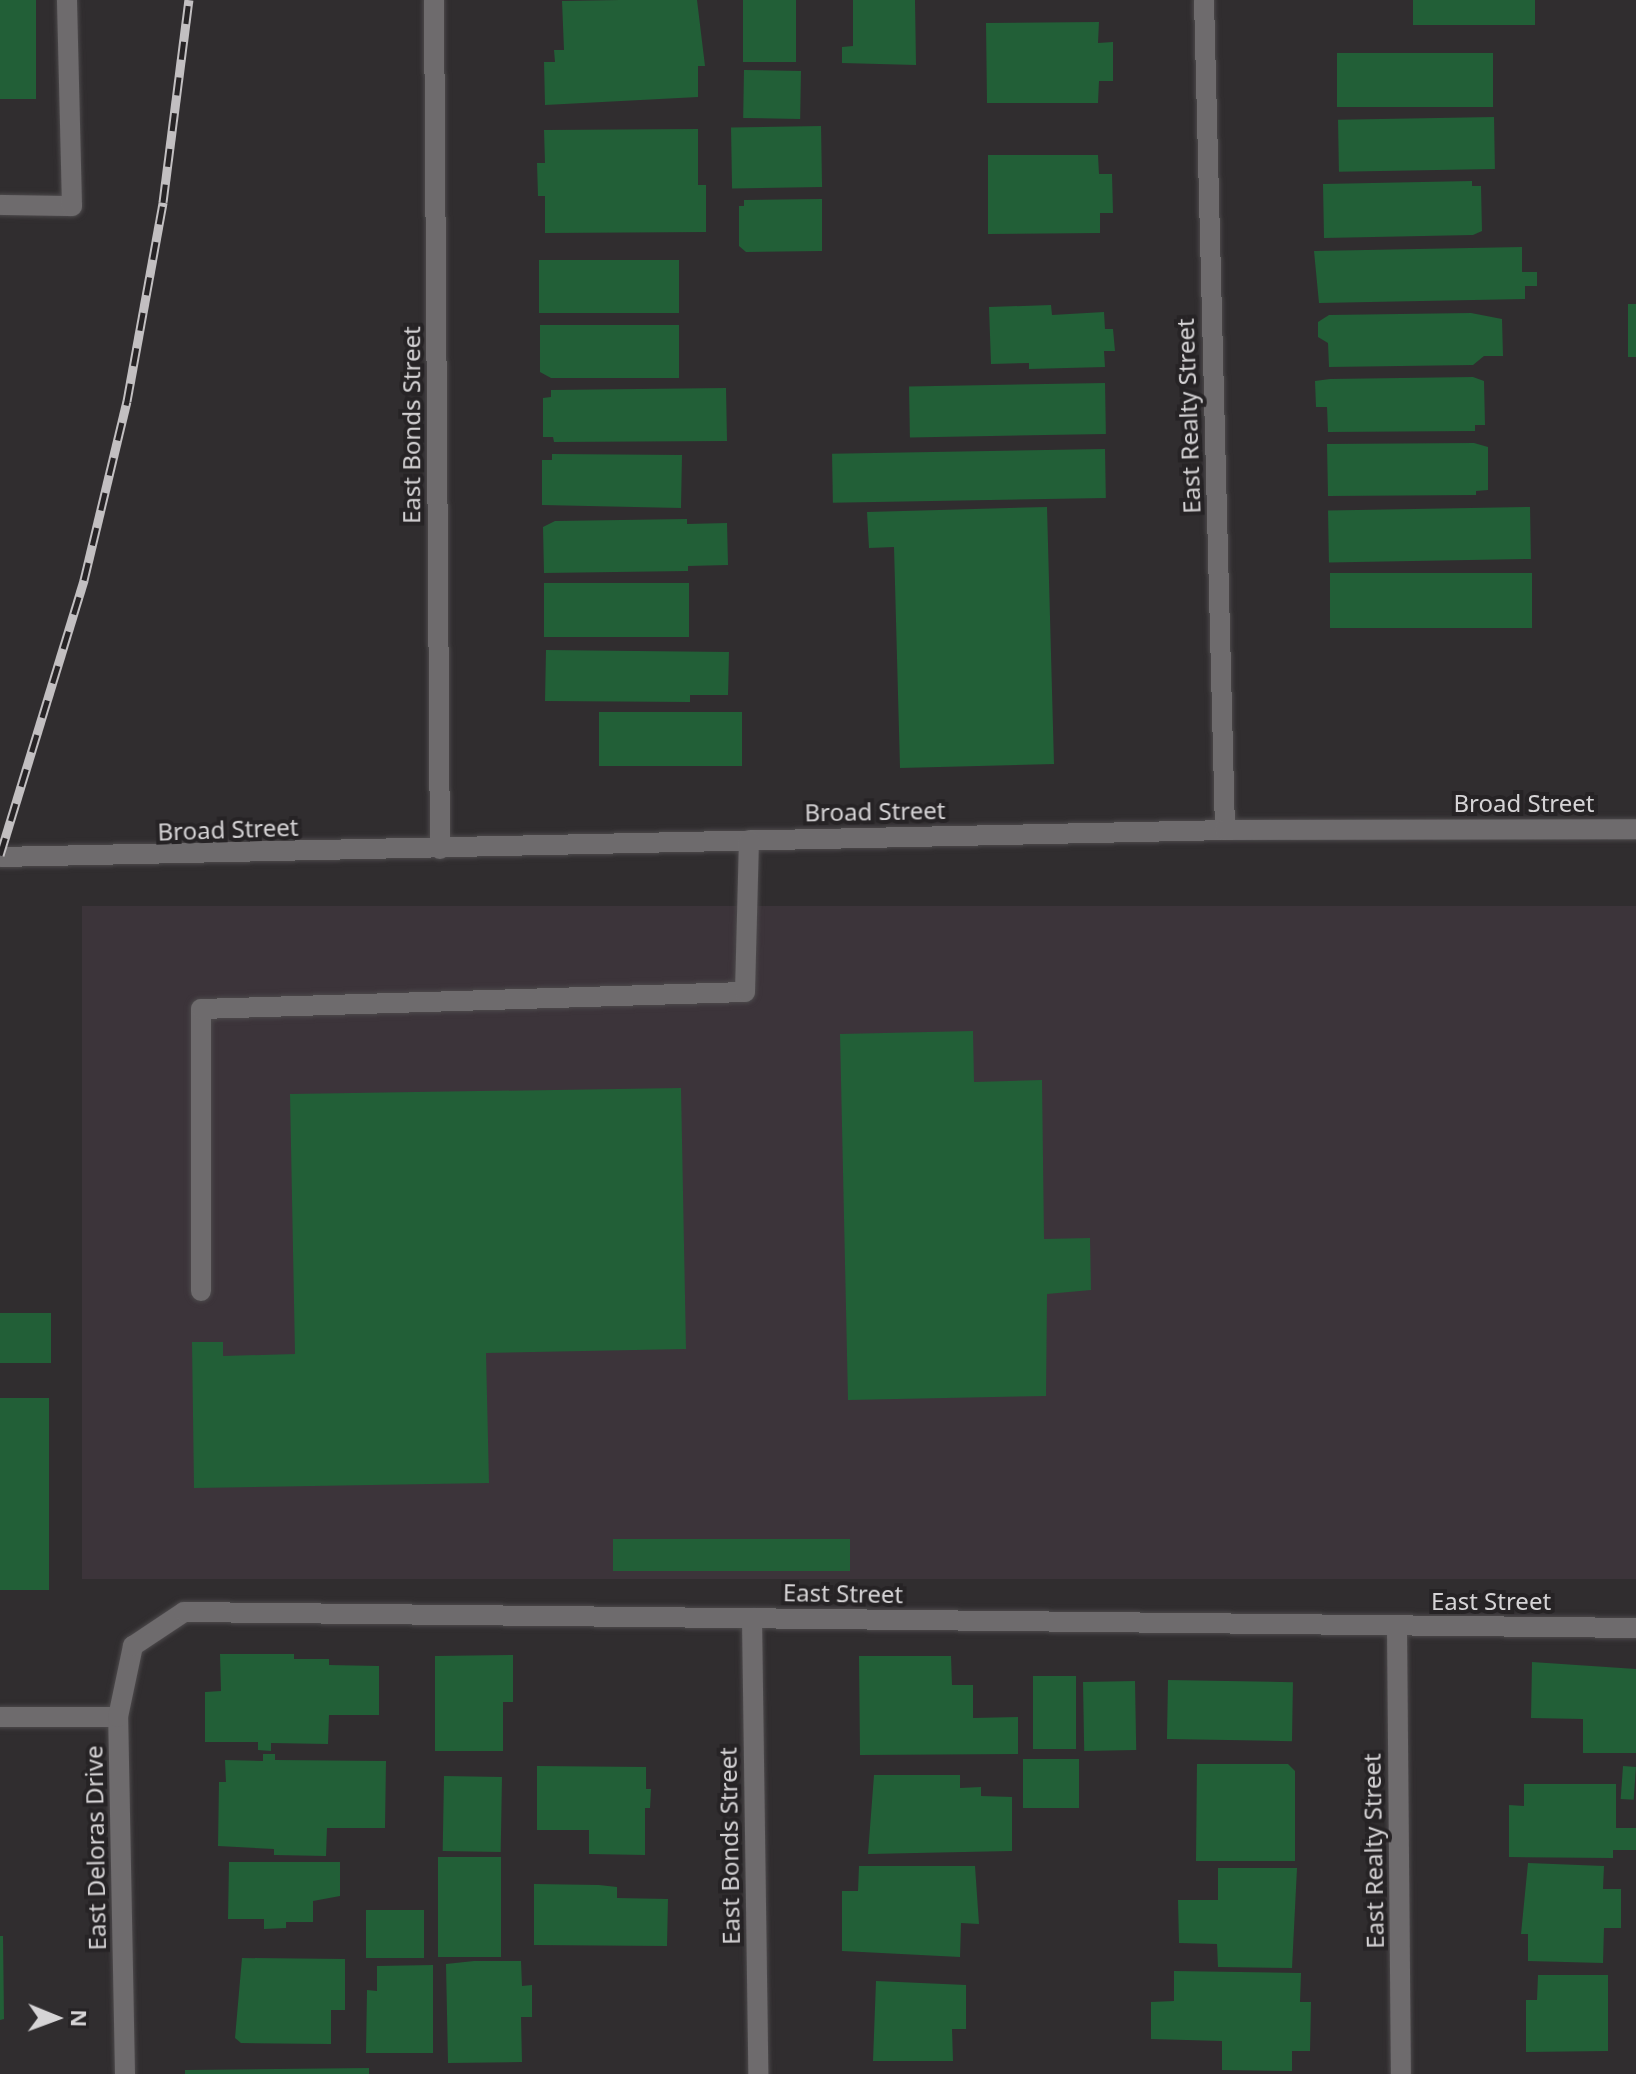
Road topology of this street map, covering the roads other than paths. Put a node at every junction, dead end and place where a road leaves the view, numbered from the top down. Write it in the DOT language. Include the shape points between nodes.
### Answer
graph roads {
  1 [pos="67,0"];
  2 [pos="434,0"];
  3 [pos="1204,0"];
  4 [pos="0,205"];
  5 [pos="1636,829"];
  6 [pos="1225,830"];
  7 [pos="749,840"];
  8 [pos="440,849"];
  9 [pos="0,857"];
  10 [pos="201,1291"];
  11 [pos="752,1618"];
  12 [pos="1397,1627"];
  13 [pos="1636,1628"];
  14 [pos="0,1717"];
  15 [pos="118,1717"];
  16 [pos="125,2074"];
  17 [pos="758,2074"];
  18 [pos="1401,2074"];
  1 -- 4 [label="street" via="72,206"];
  2 -- 8 [label="street, East Bonds Street"];
  3 -- 6 [label="street, East Realty Street"];
  5 -- 6 [label="street, Broad Street"];
  6 -- 7 [label="street, Broad Street"];
  7 -- 8 [label="street, Broad Street"];
  7 -- 10 [label="street" via="745,992 201,1009"];
  8 -- 9 [label="street, Broad Street" via="116,859"];
  11 -- 12 [label="street, East Street"];
  11 -- 15 [label="street, East Street" via="184,1612 133,1646"];
  11 -- 17 [label="street, East Bonds Street"];
  12 -- 13 [label="street, East Street"];
  12 -- 18 [label="street, East Realty Street"];
  14 -- 15 [label="street"];
  15 -- 16 [label="street, East Deloras Drive"];
}
